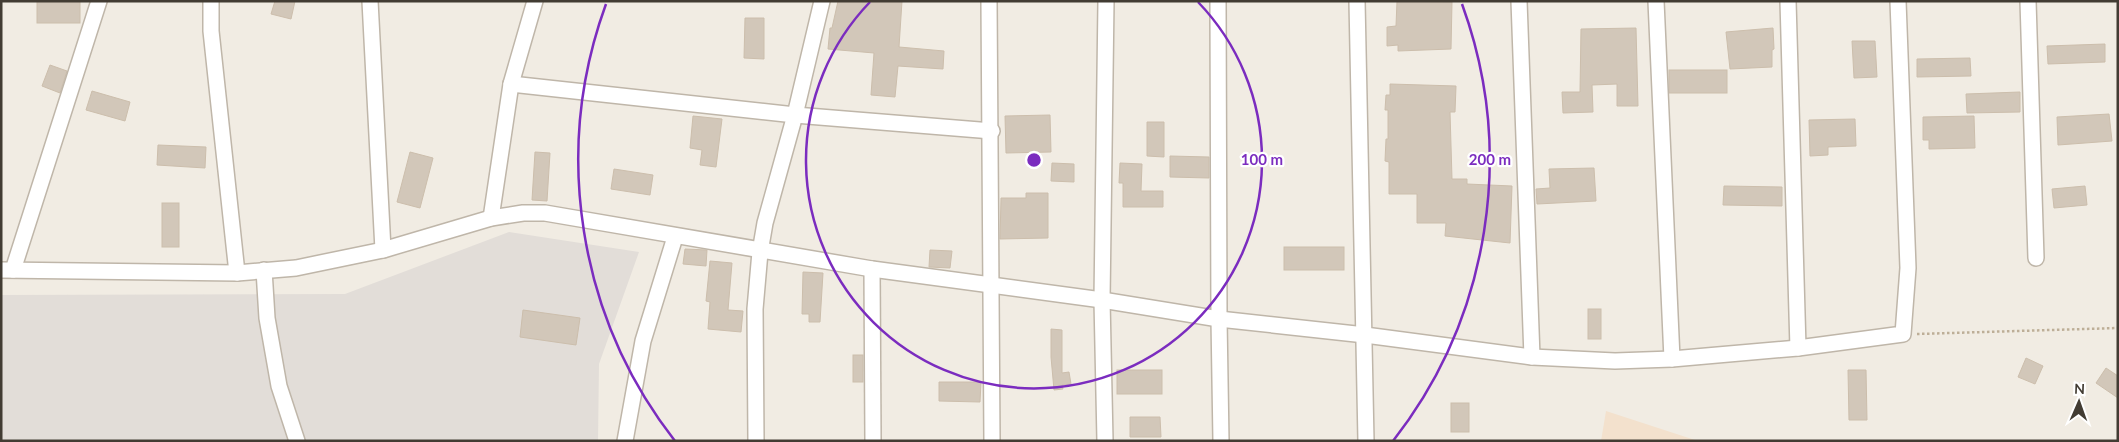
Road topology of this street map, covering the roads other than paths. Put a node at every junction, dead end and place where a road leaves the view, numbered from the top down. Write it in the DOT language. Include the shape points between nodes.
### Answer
graph roads {
  1 [pos="98,1"];
  2 [pos="211,1"];
  3 [pos="370,1"];
  4 [pos="535,1"];
  5 [pos="822,1"];
  6 [pos="989,1"];
  7 [pos="1106,1"];
  8 [pos="1218,1"];
  9 [pos="1357,1"];
  10 [pos="1519,1"];
  11 [pos="1656,1"];
  12 [pos="1788,1"];
  13 [pos="1898,1"];
  14 [pos="2028,1"];
  15 [pos="511,84"];
  16 [pos="795,115"];
  17 [pos="992,131"];
  18 [pos="491,218"];
  19 [pos="675,237"];
  20 [pos="383,250"];
  21 [pos="760,252"];
  22 [pos="2036,258"];
  23 [pos="7,270"];
  24 [pos="264,270"];
  25 [pos="872,270"];
  26 [pos="236,273"];
  27 [pos="990,285"];
  28 [pos="1102,300"];
  29 [pos="1219,319"];
  30 [pos="1365,335"];
  31 [pos="1798,348"];
  32 [pos="1532,357"];
  33 [pos="1672,360"];
  34 [pos="297,441"];
  35 [pos="625,441"];
  36 [pos="756,441"];
  37 [pos="873,441"];
  38 [pos="992,441"];
  39 [pos="1104,441"];
  40 [pos="1221,441"];
  41 [pos="1366,441"];
  1 -- 23 [label="street"];
  2 -- 26 [label="street" via="211,31"];
  3 -- 20 [label="street"];
  4 -- 15 [label="street"];
  5 -- 16 [label="street"];
  6 -- 17 [label="street"];
  7 -- 28 [label="street"];
  8 -- 29 [label="street"];
  9 -- 30 [label="street"];
  10 -- 32 [label="street"];
  11 -- 33 [label="street"];
  12 -- 31 [label="street"];
  13 -- 31 [label="street" via="1908,268 1903,334"];
  14 -- 22 [label="street"];
  15 -- 16 [label="street"];
  15 -- 18 [label="street"];
  16 -- 17 [label="street"];
  16 -- 21 [label="street"];
  17 -- 27 [label="street"];
  18 -- 19 [label="street" via="545,213"];
  18 -- 20 [label="street"];
  19 -- 21 [label="street"];
  19 -- 35 [label="street" via="643,341"];
  20 -- 24 [label="street" via="296,268"];
  21 -- 25 [label="street"];
  21 -- 36 [label="street" via="755,309"];
  23 -- 26 [label="street"];
  24 -- 26 [label="street"];
  24 -- 34 [label="street" via="267,318 278,386"];
  25 -- 27 [label="street"];
  25 -- 37 [label="street"];
  27 -- 28 [label="street"];
  27 -- 38 [label="street"];
  28 -- 29 [label="street"];
  28 -- 39 [label="street"];
  29 -- 30 [label="street"];
  29 -- 40 [label="street"];
  30 -- 32 [label="street"];
  30 -- 41 [label="street"];
  31 -- 33 [label="street"];
  32 -- 33 [label="street"];
}
